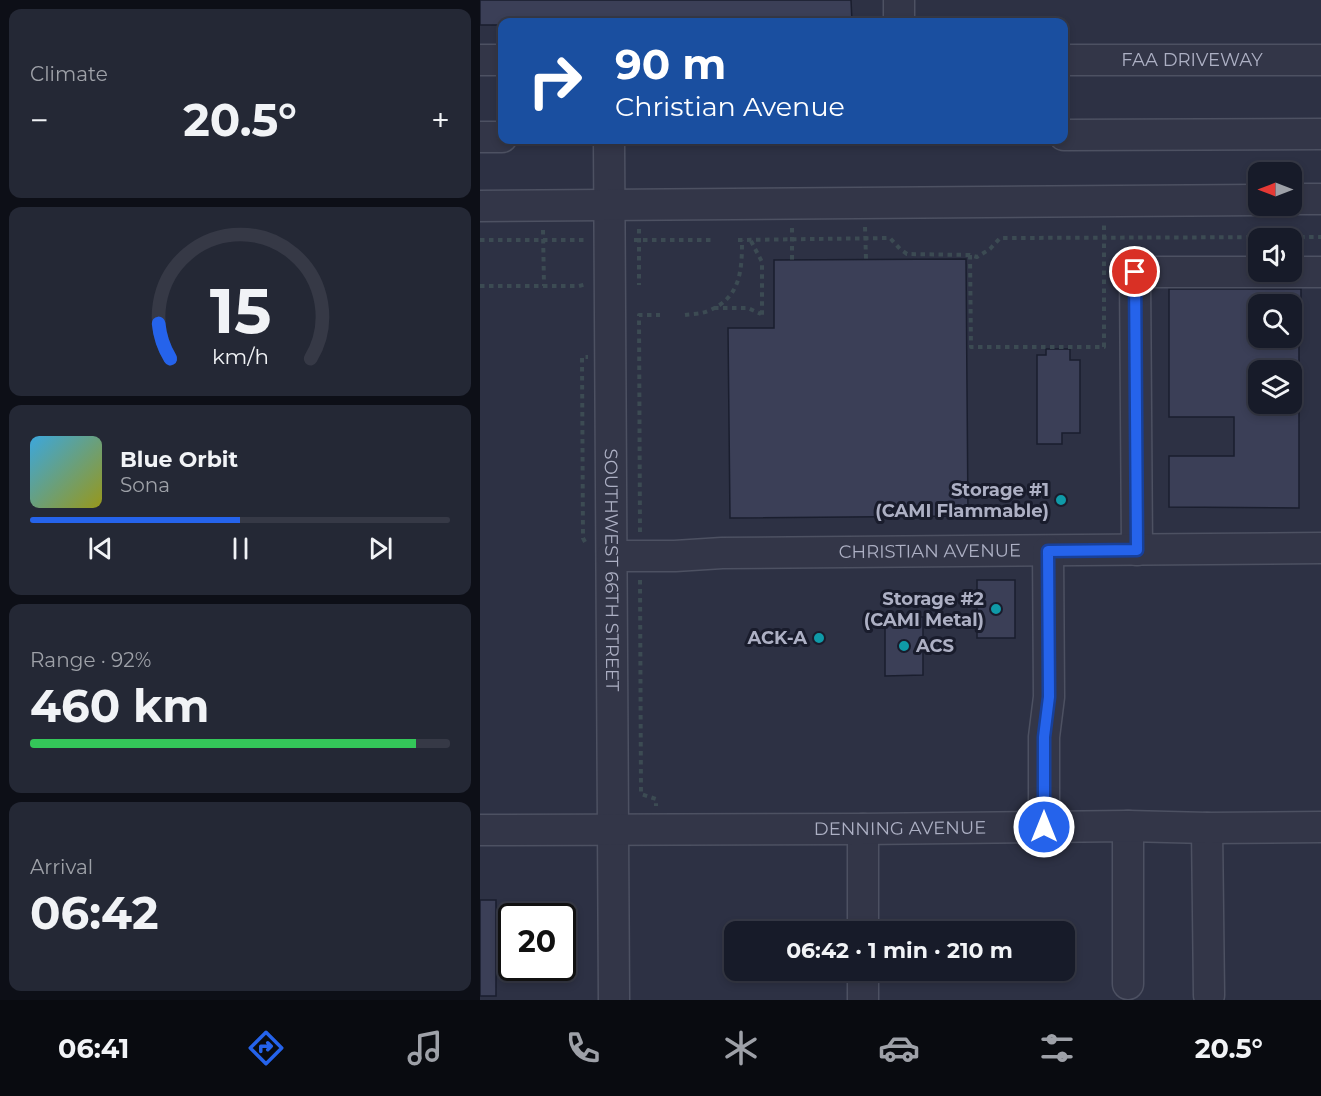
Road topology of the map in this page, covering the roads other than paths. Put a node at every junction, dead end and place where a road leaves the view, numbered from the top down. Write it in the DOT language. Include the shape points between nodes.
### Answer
graph roads {
  1 [pos="899,0"];
  2 [pos="899,18"];
  3 [pos="480,60"];
  4 [pos="498,60"];
  5 [pos="1068,60"];
  6 [pos="1321,60"];
  7 [pos="1321,134"];
  8 [pos="1068,135"];
  9 [pos="480,137"];
  10 [pos="498,137"];
  11 [pos="609,144"];
  12 [pos="1302,199"];
  13 [pos="1321,199"];
  14 [pos="1248,200"];
  15 [pos="609,205"];
  16 [pos="480,206"];
  17 [pos="1321,272"];
  18 [pos="1321,548"];
  19 [pos="1137,550"];
  20 [pos="1048,551"];
  21 [pos="612,556"];
  22 [pos="1128,826"];
  23 [pos="1044,827"];
  24 [pos="1321,827"];
  25 [pos="1207,828"];
  26 [pos="863,829"];
  27 [pos="480,830"];
  28 [pos="613,830"];
  29 [pos="863,921"];
  30 [pos="863,981"];
  31 [pos="1128,984"];
  32 [pos="1209,995"];
  33 [pos="614,1000"];
  34 [pos="863,1000"];
  1 -- 2 [label="street"];
  3 -- 4 [label="street"];
  5 -- 6 [label="street, FAA DRIVEWAY"];
  7 -- 8 [label="street"];
  9 -- 10 [label="street"];
  11 -- 15 [label="street, SOUTHWEST 66TH STREET"];
  12 -- 13 [label="street"];
  14 -- 15 [label="street"];
  15 -- 16 [label="street"];
  15 -- 21 [label="street, SOUTHWEST 66TH STREET"];
  17 -- 19 [label="street" via="1135,272"];
  18 -- 19 [label="street, CHRISTIAN AVENUE"];
  19 -- 20 [label="street, CHRISTIAN AVENUE"];
  20 -- 21 [label="street, CHRISTIAN AVENUE"];
  20 -- 23 [label="street" via="1049,697 1044,737"];
  21 -- 28 [label="street, SOUTHWEST 66TH STREET"];
  22 -- 23 [label="street, DENNING AVENUE"];
  22 -- 25 [label="street, DENNING AVENUE"];
  22 -- 31 [label="street"];
  23 -- 26 [label="street, DENNING AVENUE"];
  24 -- 25 [label="street, DENNING AVENUE"];
  25 -- 32 [label="street"];
  26 -- 28 [label="street, DENNING AVENUE"];
  26 -- 29 [label="street"];
  27 -- 28 [label="street, DENNING AVENUE"];
  28 -- 33 [label="street, SOUTHWEST 66TH STREET"];
  30 -- 34 [label="street"];
}
